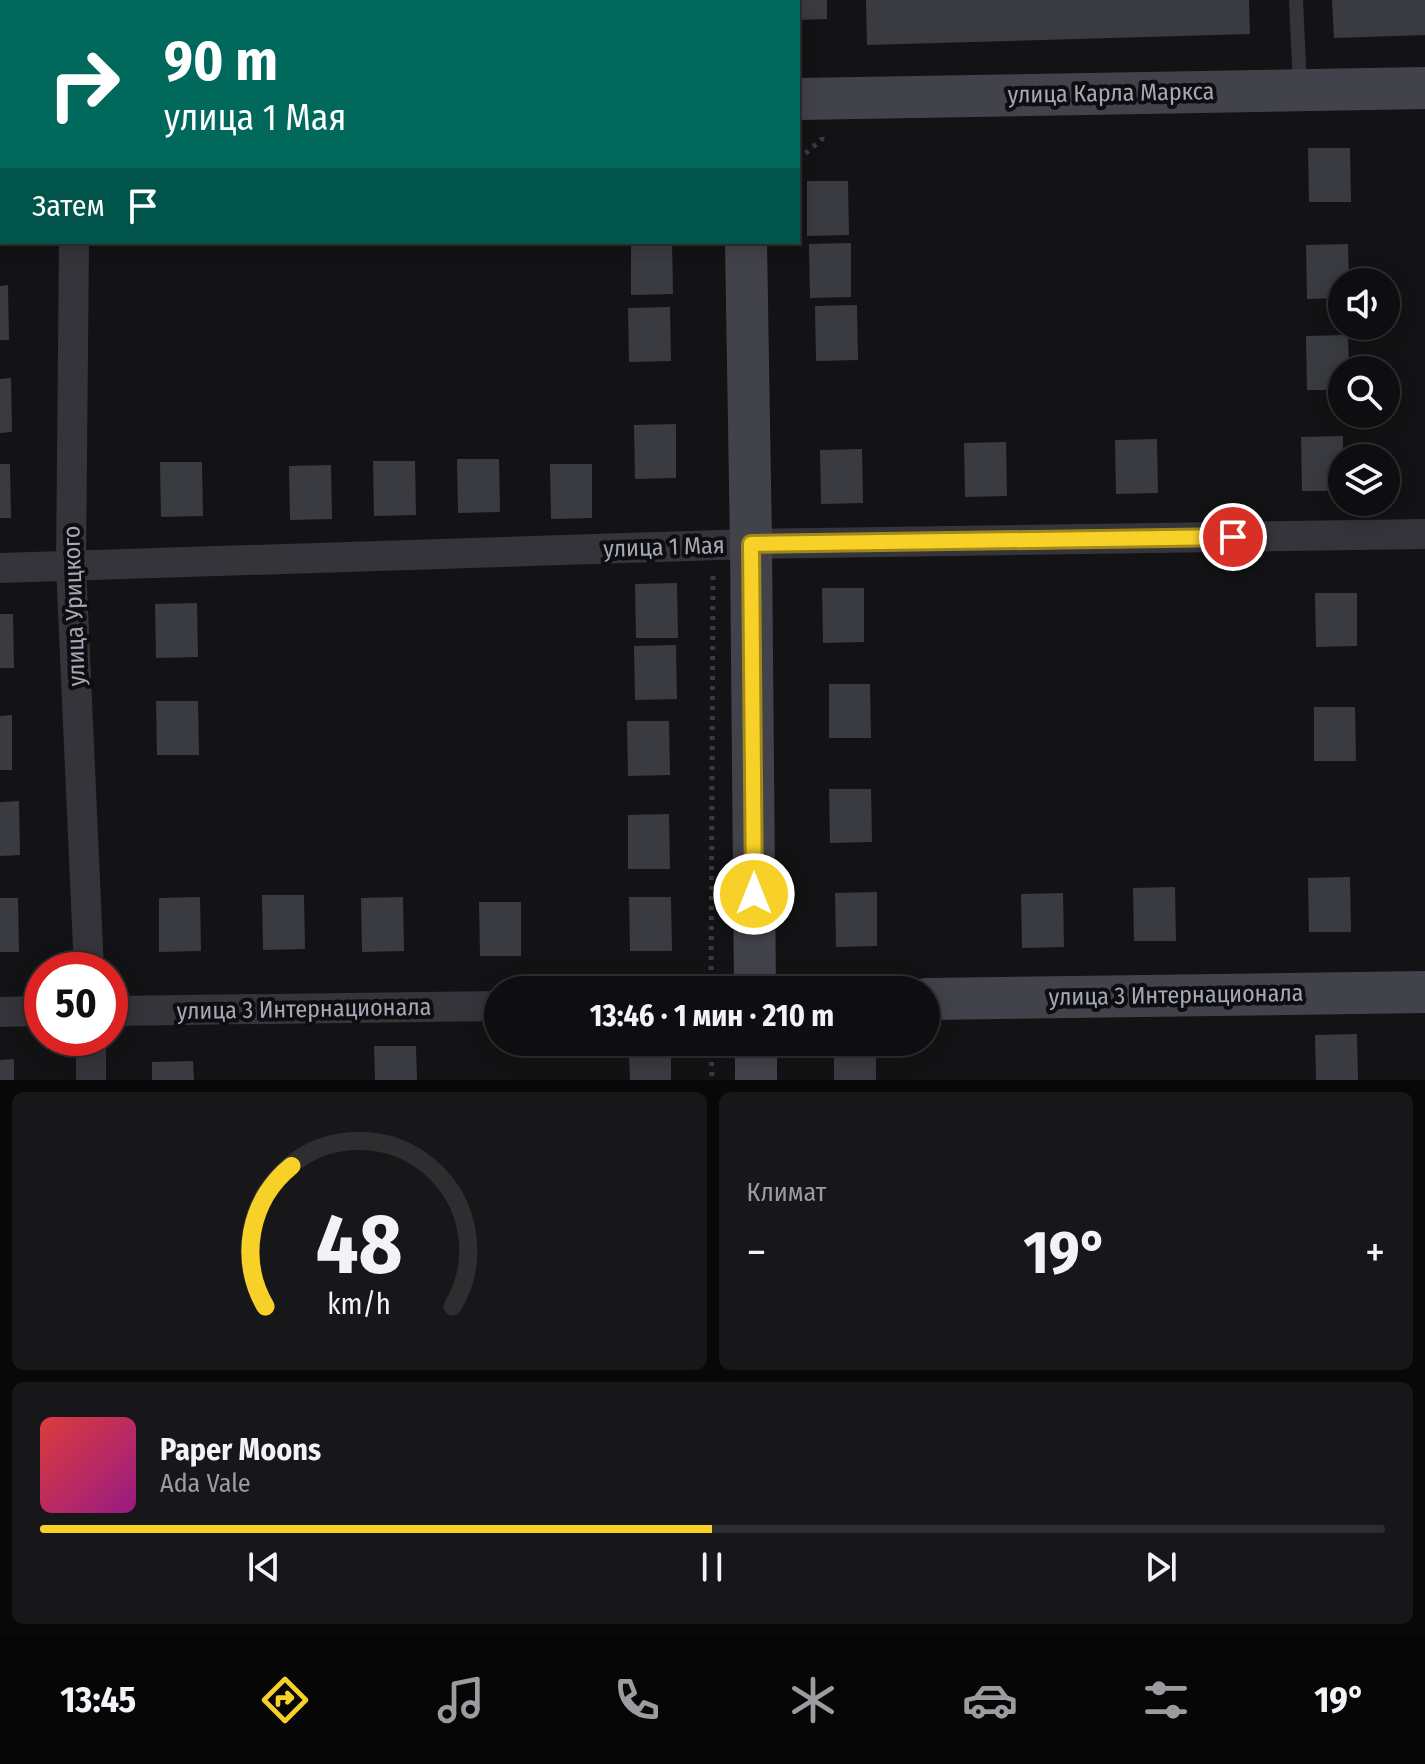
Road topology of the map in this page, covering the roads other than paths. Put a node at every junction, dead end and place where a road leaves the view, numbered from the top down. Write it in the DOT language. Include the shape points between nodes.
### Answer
graph roads {
  1 [pos="1296,0"];
  2 [pos="1425,88"];
  3 [pos="1300,89"];
  4 [pos="800,99"];
  5 [pos="74,244"];
  6 [pos="746,244"];
  7 [pos="1425,534"];
  8 [pos="732,544"];
  9 [pos="71,566"];
  10 [pos="0,568"];
  11 [pos="88,952"];
  12 [pos="754,976"];
  13 [pos="1425,992"];
  14 [pos="940,999"];
  15 [pos="484,1006"];
  16 [pos="24,1011"];
  17 [pos="128,1011"];
  18 [pos="0,1012"];
  19 [pos="91,1056"];
  20 [pos="756,1056"];
  21 [pos="91,1080"];
  22 [pos="756,1080"];
  1 -- 3 [label="lane"];
  2 -- 3 [label="main road, улица Карла Маркса"];
  3 -- 4 [label="main road, улица Карла Маркса"];
  5 -- 9 [label="street, улица Урицкого"];
  6 -- 8 [label="main road"];
  7 -- 8 [label="street, улица 1 Мая"];
  8 -- 9 [label="street, улица 1 Мая"];
  8 -- 12 [label="main road"];
  9 -- 10 [label="street, улица 1 Мая"];
  9 -- 11 [label="street, улица Урицкого"];
  13 -- 14 [label="main road, улица 3 Интернационала"];
  15 -- 17 [label="street, улица 3 Интернационала"];
  16 -- 18 [label="street"];
  19 -- 21 [label="street"];
  20 -- 22 [label="main road"];
}
